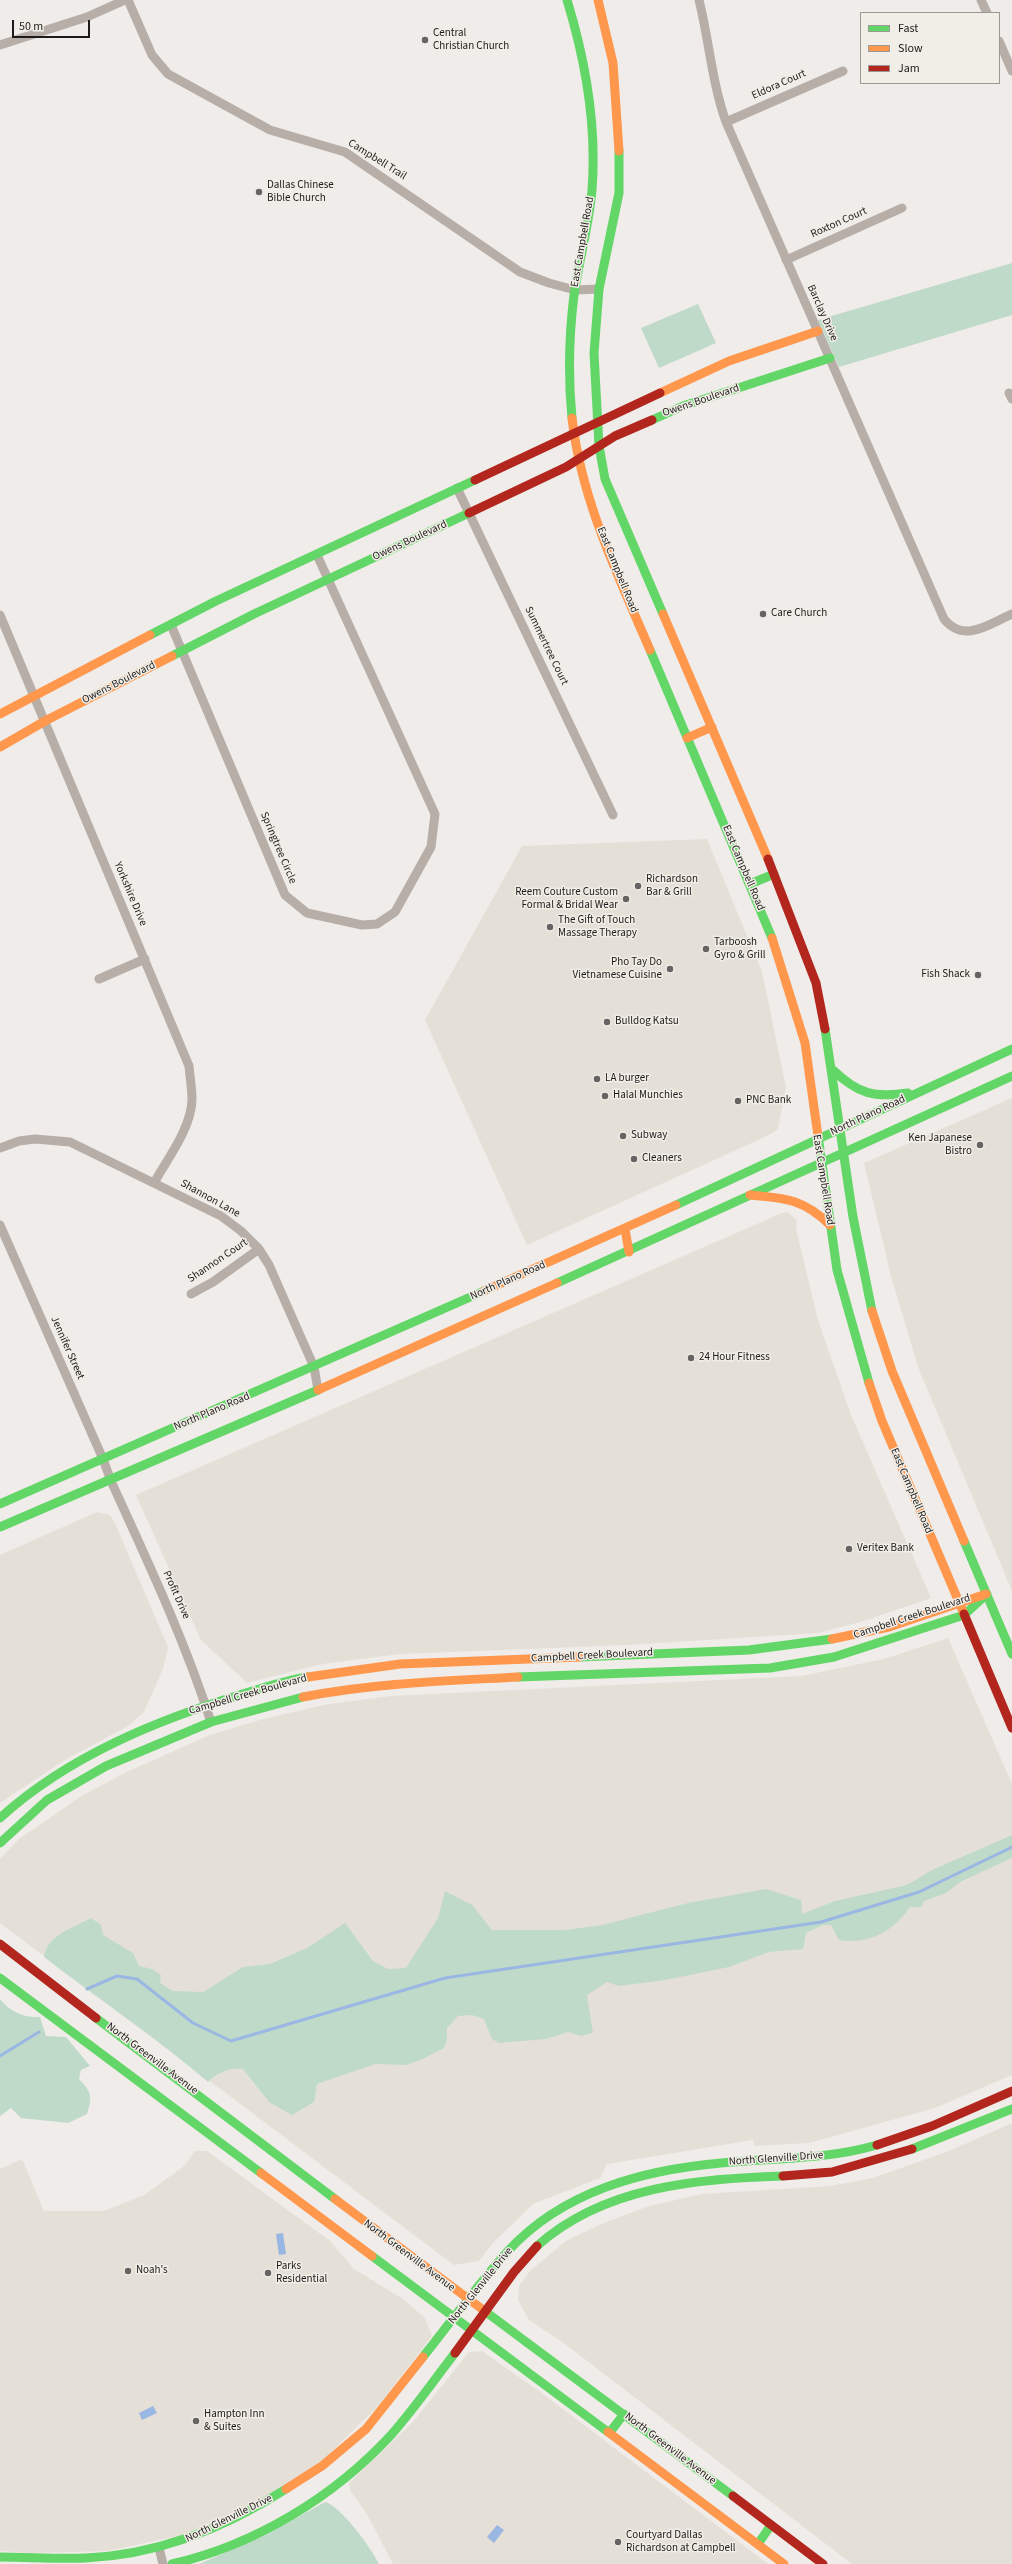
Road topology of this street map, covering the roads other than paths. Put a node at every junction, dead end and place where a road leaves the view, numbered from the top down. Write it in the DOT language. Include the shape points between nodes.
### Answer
graph roads {
  1 [pos="126,0"];
  2 [pos="567,0"];
  3 [pos="598,0"];
  4 [pos="699,0"];
  5 [pos="981,0"];
  6 [pos="987,12"];
  7 [pos="1000,43"];
  8 [pos="0,45"];
  9 [pos="843,71"];
  10 [pos="1012,71"];
  11 [pos="726,122"];
  12 [pos="902,208"];
  13 [pos="786,260"];
  14 [pos="599,289"];
  15 [pos="575,290"];
  16 [pos="818,331"];
  17 [pos="830,358"];
  18 [pos="598,424"];
  19 [pos="575,435"];
  20 [pos="600,446"];
  21 [pos="580,460"];
  22 [pos="458,488"];
  23 [pos="469,513"];
  24 [pos="317,554"];
  25 [pos="328,579"];
  26 [pos="1012,614"];
  27 [pos="0,615"];
  28 [pos="170,625"];
  29 [pos="182,651"];
  30 [pos="35,695"];
  31 [pos="0,714"];
  32 [pos="45,721"];
  33 [pos="712,727"];
  34 [pos="688,738"];
  35 [pos="0,747"];
  36 [pos="613,815"];
  37 [pos="774,874"];
  38 [pos="750,884"];
  39 [pos="145,959"];
  40 [pos="99,979"];
  41 [pos="1012,1049"];
  42 [pos="833,1070"];
  43 [pos="1012,1076"];
  44 [pos="923,1091"];
  45 [pos="841,1128"];
  46 [pos="817,1140"];
  47 [pos="0,1148"];
  48 [pos="846,1152"];
  49 [pos="821,1163"];
  50 [pos="154,1183"];
  51 [pos="749,1195"];
  52 [pos="830,1225"];
  53 [pos="0,1226"];
  54 [pos="625,1229"];
  55 [pos="259,1249"];
  56 [pos="629,1252"];
  57 [pos="191,1294"];
  58 [pos="314,1368"];
  59 [pos="318,1390"];
  60 [pos="103,1459"];
  61 [pos="111,1481"];
  62 [pos="0,1504"];
  63 [pos="0,1527"];
  64 [pos="987,1594"];
  65 [pos="957,1601"];
  66 [pos="964,1615"];
  67 [pos="780,1646"];
  68 [pos="1012,1654"];
  69 [pos="586,1657"];
  70 [pos="781,1666"];
  71 [pos="342,1672"];
  72 [pos="586,1674"];
  73 [pos="345,1689"];
  74 [pos="206,1705"];
  75 [pos="211,1722"];
  76 [pos="1012,1728"];
  77 [pos="51,1778"];
  78 [pos="60,1792"];
  79 [pos="0,1818"];
  80 [pos="0,1843"];
  81 [pos="0,1944"];
  82 [pos="0,1978"];
  83 [pos="1012,2090"];
  84 [pos="1012,2109"];
  85 [pos="469,2302"];
  86 [pos="484,2313"];
  87 [pos="456,2318"];
  88 [pos="472,2329"];
  89 [pos="624,2414"];
  90 [pos="610,2432"];
  91 [pos="771,2525"];
  92 [pos="758,2544"];
  93 [pos="159,2548"];
  94 [pos="0,2557"];
  95 [pos="163,2564"];
  96 [pos="172,2564"];
  97 [pos="784,2564"];
  98 [pos="823,2564"];
  1 -- 8 [label="street" via="86,17"];
  1 -- 15 [label="street, Campbell Trail" via="152,55 168,74 270,130 345,152 520,272 549,284"];
  2 -- 15 [label="main road, East Campbell Road" via="578,32 587,74 593,128 592,191"];
  3 -- 14 [label="main road" via="611,56 619,125 619,193"];
  4 -- 11 [label="street, Barclay Drive" via="707,30 718,102"];
  5 -- 6 [label="street"];
  7 -- 10 [label="street"];
  9 -- 11 [label="street, Eldora Court"];
  11 -- 13 [label="street, Barclay Drive"];
  12 -- 13 [label="street, Roxton Court"];
  13 -- 16 [label="street, Barclay Drive"];
  14 -- 15 [label="street, Campbell Trail"];
  14 -- 18 [label="main road" via="594,353"];
  15 -- 19 [label="main road, East Campbell Road" via="571,327"];
  16 -- 17 [label="street, Barclay Drive"];
  16 -- 18 [label="main road, Owens Boulevard" via="746,354"];
  17 -- 20 [label="main road, Owens Boulevard" via="683,406 615,436"];
  17 -- 26 [label="street, Barclay Drive" via="944,619 960,632 971,632"];
  18 -- 19 [label="main road, Owens Boulevard"];
  18 -- 20 [label="main road"];
  19 -- 21 [label="main road, East Campbell Road"];
  19 -- 22 [label="main road, Owens Boulevard"];
  20 -- 21 [label="main road, Owens Boulevard"];
  20 -- 33 [label="main road" via="605,479"];
  21 -- 23 [label="main road, Owens Boulevard"];
  21 -- 34 [label="main road, East Campbell Road" via="607,549"];
  22 -- 23 [label="street, Summertree Court"];
  22 -- 24 [label="main road, Owens Boulevard"];
  23 -- 25 [label="main road, Owens Boulevard"];
  23 -- 36 [label="street, Summertree Court"];
  24 -- 25 [label="street, Springtree Circle"];
  24 -- 28 [label="main road, Owens Boulevard"];
  25 -- 29 [label="main road, Owens Boulevard"];
  25 -- 29 [label="street, Springtree Circle" via="435,814 431,847 395,912 377,924 362,925 307,913 294,905 285,895"];
  27 -- 30 [label="street, Yorkshire Drive"];
  28 -- 29 [label="street, Springtree Circle"];
  28 -- 30 [label="main road, Owens Boulevard"];
  29 -- 32 [label="main road, Owens Boulevard"];
  30 -- 31 [label="main road, Owens Boulevard"];
  30 -- 32 [label="street, Yorkshire Drive"];
  32 -- 35 [label="main road, Owens Boulevard"];
  32 -- 39 [label="street, Yorkshire Drive"];
  33 -- 34 [label="main road"];
  33 -- 37 [label="main road"];
  34 -- 38 [label="main road, East Campbell Road"];
  37 -- 38 [label="main road"];
  37 -- 42 [label="main road" via="816,983"];
  38 -- 46 [label="main road, East Campbell Road" via="772,936 805,1043"];
  39 -- 40 [label="street"];
  39 -- 50 [label="street, Yorkshire Drive" via="189,1066 192,1101 184,1129"];
  41 -- 44 [label="main road, North Plano Road"];
  42 -- 44 [label="main road" via="852,1088 870,1095 883,1097"];
  42 -- 45 [label="main road"];
  43 -- 48 [label="main road, North Plano Road"];
  44 -- 45 [label="main road, North Plano Road"];
  45 -- 46 [label="main road, North Plano Road"];
  45 -- 48 [label="main road"];
  46 -- 49 [label="main road, East Campbell Road"];
  46 -- 54 [label="main road, North Plano Road"];
  47 -- 50 [label="street, Shannon Lane" via="19,1141 35,1139 70,1142"];
  48 -- 49 [label="main road, North Plano Road"];
  48 -- 64 [label="main road" via="853,1216 869,1301 892,1371"];
  49 -- 51 [label="main road, North Plano Road"];
  49 -- 52 [label="main road, East Campbell Road"];
  50 -- 55 [label="street, Shannon Lane" via="221,1216"];
  51 -- 52 [label="main road" via="792,1199 806,1204"];
  51 -- 56 [label="main road, North Plano Road"];
  52 -- 65 [label="main road, East Campbell Road" via="844,1302 882,1421"];
  53 -- 60 [label="street, Jennifer Street"];
  54 -- 56 [label="main road"];
  54 -- 58 [label="main road, North Plano Road"];
  55 -- 57 [label="street, Shannon Court" via="213,1282"];
  55 -- 58 [label="street, Shannon Lane"];
  56 -- 59 [label="main road, North Plano Road"];
  58 -- 59 [label="street, Shannon Lane"];
  58 -- 60 [label="main road, North Plano Road"];
  59 -- 61 [label="main road, North Plano Road"];
  60 -- 61 [label="street, Jennifer Street"];
  60 -- 62 [label="main road, North Plano Road"];
  61 -- 63 [label="main road, North Plano Road"];
  61 -- 74 [label="street, Profit Drive" via="175,1622"];
  64 -- 65 [label="main road, Campbell Creek Boulevard"];
  64 -- 66 [label="main road, Campbell Creek Boulevard"];
  64 -- 68 [label="main road"];
  65 -- 66 [label="main road, East Campbell Road"];
  65 -- 67 [label="main road, Campbell Creek Boulevard" via="877,1630 835,1640"];
  66 -- 70 [label="main road, Campbell Creek Boulevard" via="834,1657"];
  66 -- 76 [label="main road, East Campbell Road"];
  67 -- 69 [label="main road, Campbell Creek Boulevard"];
  67 -- 70 [label="main road"];
  69 -- 71 [label="main road, Campbell Creek Boulevard" via="400,1664"];
  69 -- 72 [label="main road"];
  70 -- 72 [label="main road, Campbell Creek Boulevard" via="698,1672"];
  71 -- 73 [label="main road"];
  71 -- 74 [label="main road, Campbell Creek Boulevard" via="298,1678"];
  72 -- 73 [label="main road, Campbell Creek Boulevard"];
  73 -- 75 [label="main road, Campbell Creek Boulevard" via="280,1702"];
  74 -- 75 [label="street, Profit Drive"];
  74 -- 77 [label="main road, Campbell Creek Boulevard" via="119,1741"];
  75 -- 78 [label="main road, Campbell Creek Boulevard" via="106,1766"];
  77 -- 78 [label="main road"];
  77 -- 79 [label="main road, Campbell Creek Boulevard"];
  78 -- 80 [label="main road, Campbell Creek Boulevard" via="47,1800"];
  81 -- 85 [label="main road, North Greenville Avenue"];
  82 -- 87 [label="main road, North Greenville Avenue"];
  83 -- 85 [label="main road, North Glenville Drive" via="900,2137 848,2152 808,2159 702,2165 640,2177 587,2195 566,2204 526,2233 508,2251"];
  84 -- 86 [label="main road, North Glenville Drive" via="904,2152 860,2166 812,2175 717,2179 668,2187 584,2213 562,2226 531,2252 514,2270"];
  85 -- 86 [label="main road, North Greenville Avenue"];
  85 -- 87 [label="main road, North Glenville Drive"];
  86 -- 88 [label="main road, North Glenville Drive"];
  86 -- 89 [label="main road, North Greenville Avenue"];
  87 -- 88 [label="main road, North Greenville Avenue"];
  87 -- 93 [label="main road, North Glenville Drive" via="366,2430 322,2466 258,2507 202,2534"];
  88 -- 90 [label="main road, North Greenville Avenue"];
  88 -- 96 [label="main road, North Glenville Drive" via="392,2434 354,2470 266,2531 206,2555"];
  89 -- 90 [label="main road"];
  89 -- 91 [label="main road, North Greenville Avenue"];
  90 -- 92 [label="main road, North Greenville Avenue"];
  91 -- 92 [label="main road"];
  91 -- 98 [label="main road, North Greenville Avenue"];
  92 -- 97 [label="main road, North Greenville Avenue"];
  93 -- 94 [label="main road, North Glenville Drive" via="86,2558"];
  93 -- 95 [label="street"];
}
